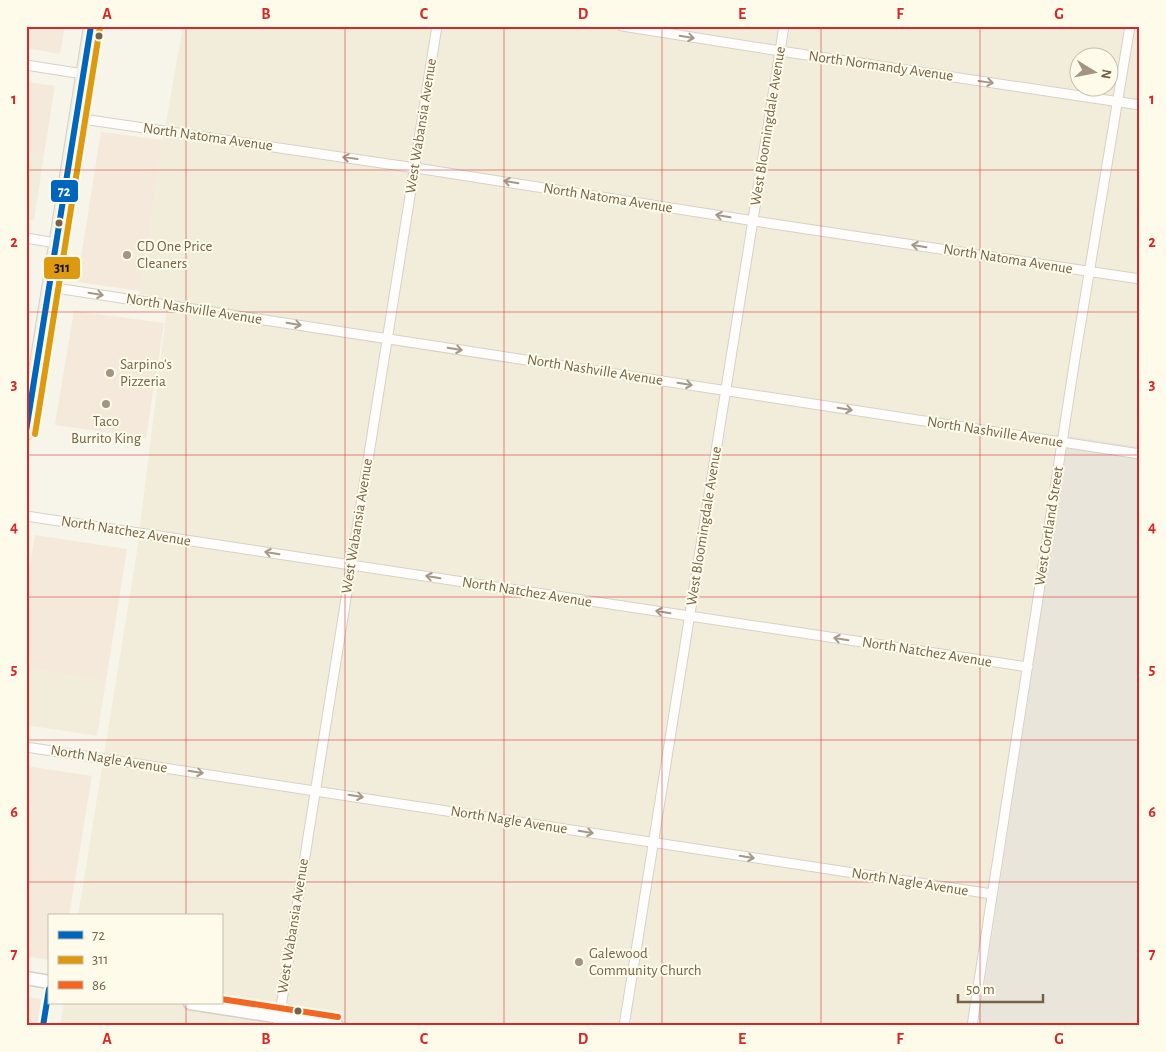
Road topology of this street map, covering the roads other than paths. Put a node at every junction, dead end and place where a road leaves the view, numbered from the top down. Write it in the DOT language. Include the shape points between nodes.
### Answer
graph roads {
  1 [pos="91,26"];
  2 [pos="437,26"];
  3 [pos="622,26"];
  4 [pos="784,26"];
  5 [pos="1130,26"];
  6 [pos="780,51"];
  7 [pos="26,65"];
  8 [pos="83,74"];
  9 [pos="1117,102"];
  10 [pos="1140,105"];
  11 [pos="76,118"];
  12 [pos="414,168"];
  13 [pos="753,220"];
  14 [pos="26,238"];
  15 [pos="56,243"];
  16 [pos="1090,271"];
  17 [pos="1140,279"];
  18 [pos="49,287"];
  19 [pos="387,339"];
  20 [pos="726,390"];
  21 [pos="26,433"];
  22 [pos="1062,442"];
  23 [pos="1140,454"];
  24 [pos="26,516"];
  25 [pos="351,565"];
  26 [pos="689,616"];
  27 [pos="1028,668"];
  28 [pos="26,747"];
  29 [pos="315,790"];
  30 [pos="653,842"];
  31 [pos="992,894"];
  32 [pos="26,978"];
  33 [pos="48,982"];
  34 [pos="195,1004"];
  35 [pos="278,1021"];
  36 [pos="338,1026"];
  37 [pos="624,1026"];
  38 [pos="972,1026"];
  1 -- 8 [label="main road"];
  2 -- 12 [label="street, West Wabansia Avenue"];
  3 -- 6 [label="street, North Normandy Avenue, one-way"];
  4 -- 6 [label="street, West Bloomingdale Avenue"];
  5 -- 9 [label="street, West Cortland Street"];
  6 -- 9 [label="street, North Normandy Avenue, one-way"];
  6 -- 13 [label="street, West Bloomingdale Avenue"];
  7 -- 8 [label="street"];
  8 -- 11 [label="main road"];
  9 -- 10 [label="street, North Normandy Avenue"];
  9 -- 16 [label="street, West Cortland Street"];
  12 -- 11 [label="street, North Natoma Avenue, one-way"];
  11 -- 15 [label="main road"];
  13 -- 12 [label="street, North Natoma Avenue, one-way"];
  12 -- 19 [label="street, West Wabansia Avenue"];
  16 -- 13 [label="street, North Natoma Avenue, one-way"];
  13 -- 20 [label="street, West Bloomingdale Avenue"];
  14 -- 15 [label="street"];
  15 -- 18 [label="main road"];
  16 -- 17 [label="street, North Natoma Avenue"];
  16 -- 22 [label="street, West Cortland Street"];
  18 -- 19 [label="street, North Nashville Avenue, one-way"];
  18 -- 21 [label="main road"];
  19 -- 20 [label="street, North Nashville Avenue, one-way"];
  19 -- 25 [label="street, West Wabansia Avenue"];
  20 -- 22 [label="street, North Nashville Avenue, one-way"];
  20 -- 26 [label="street, West Bloomingdale Avenue"];
  22 -- 23 [label="street, North Nashville Avenue"];
  22 -- 27 [label="street, West Cortland Street"];
  25 -- 24 [label="street, North Natchez Avenue, one-way"];
  26 -- 25 [label="street, North Natchez Avenue, one-way"];
  25 -- 29 [label="street, West Wabansia Avenue"];
  27 -- 26 [label="street, North Natchez Avenue, one-way"];
  26 -- 30 [label="street, West Bloomingdale Avenue"];
  27 -- 31 [label="street, West Cortland Street"];
  28 -- 29 [label="street, North Nagle Avenue, one-way"];
  29 -- 30 [label="street, North Nagle Avenue, one-way"];
  29 -- 35 [label="street, West Wabansia Avenue"];
  30 -- 31 [label="street, North Nagle Avenue, one-way"];
  30 -- 37 [label="street, West Bloomingdale Avenue"];
  31 -- 38 [label="street, West Cortland Street"];
  32 -- 33 [label="street"];
  34 -- 35 [label="street"];
  35 -- 36 [label="street"];
}
